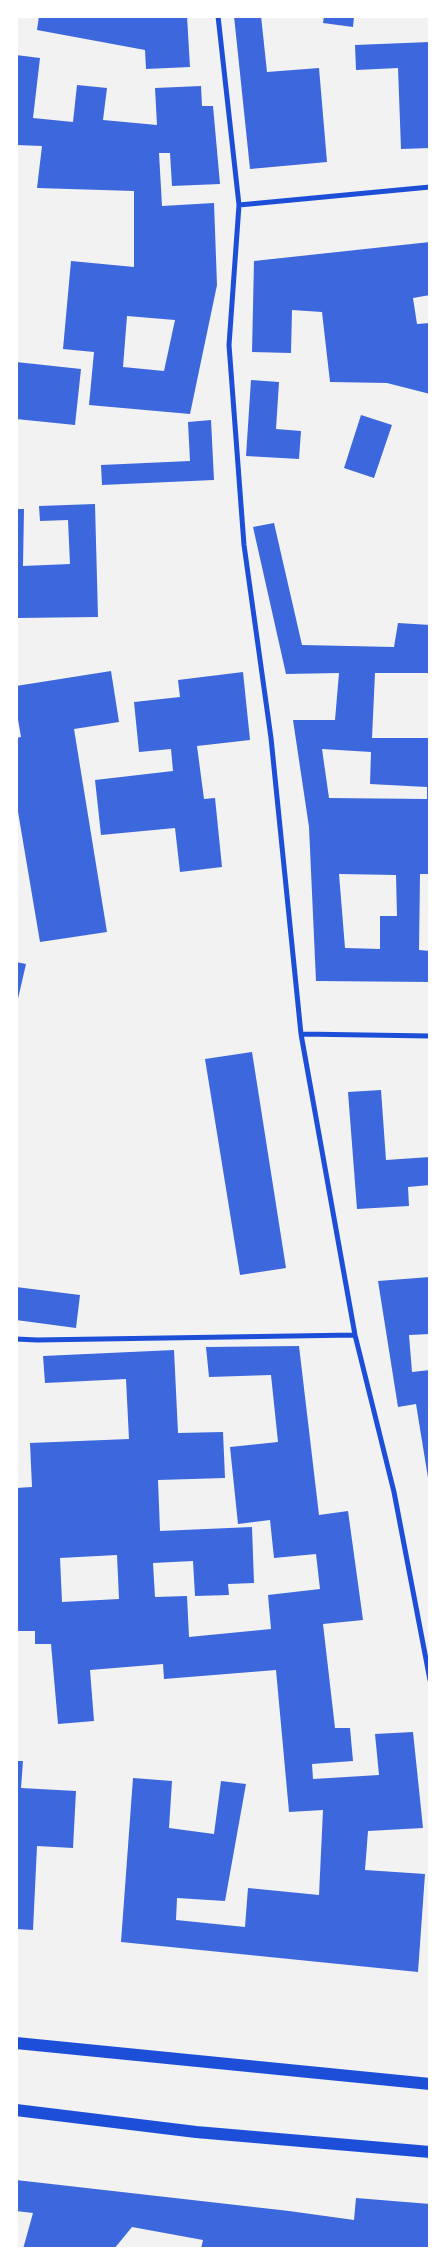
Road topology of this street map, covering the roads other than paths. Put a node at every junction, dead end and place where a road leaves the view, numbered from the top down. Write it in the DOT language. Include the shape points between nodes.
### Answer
graph roads {
  1 [pos="218,16"];
  2 [pos="430,187"];
  3 [pos="239,205"];
  4 [pos="301,1034"];
  5 [pos="430,1036"];
  6 [pos="355,1335"];
  7 [pos="16,1338"];
  8 [pos="430,1680"];
  9 [pos="16,2044"];
  10 [pos="430,2084"];
  11 [pos="16,2110"];
  12 [pos="430,2152"];
  1 -- 3 [label="street"];
  2 -- 3 [label="street"];
  3 -- 4 [label="street" via="229,345 231,373 244,544 271,738"];
  4 -- 5 [label="street"];
  4 -- 6 [label="street"];
  6 -- 7 [label="street"];
  6 -- 8 [label="street" via="394,1492"];
  9 -- 10 [label="main road"];
  11 -- 12 [label="main road" via="196,2132"];
}
